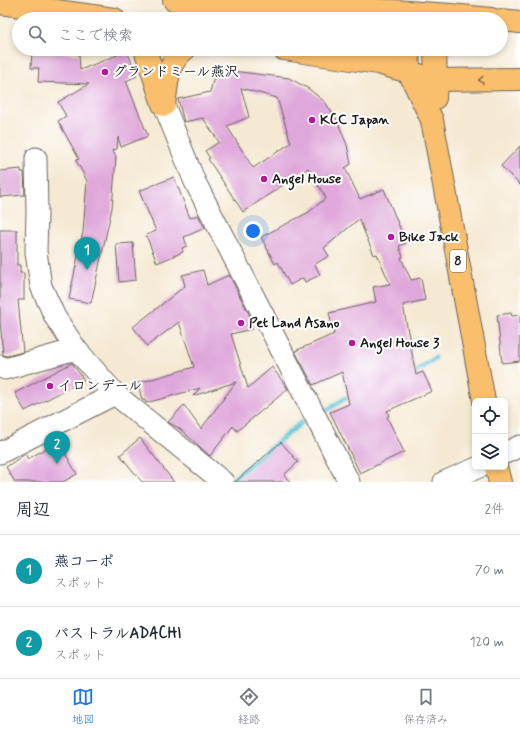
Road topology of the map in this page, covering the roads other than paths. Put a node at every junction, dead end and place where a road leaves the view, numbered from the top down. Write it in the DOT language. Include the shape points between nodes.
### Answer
graph roads {
  1 [pos="174,0"];
  2 [pos="434,0"];
  3 [pos="0,3"];
  4 [pos="401,10"];
  5 [pos="64,12"];
  6 [pos="413,12"];
  7 [pos="440,12"];
  8 [pos="508,21"];
  9 [pos="520,22"];
  10 [pos="147,56"];
  11 [pos="177,56"];
  12 [pos="328,56"];
  13 [pos="408,56"];
  14 [pos="435,56"];
  15 [pos="409,72"];
  16 [pos="520,79"];
  17 [pos="436,80"];
  18 [pos="164,105"];
  19 [pos="432,120"];
  20 [pos="36,158"];
  21 [pos="76,350"];
  22 [pos="0,366"];
  23 [pos="115,394"];
  24 [pos="483,398"];
  25 [pos="520,446"];
  26 [pos="508,452"];
  27 [pos="0,453"];
  28 [pos="472,470"];
  29 [pos="497,470"];
  30 [pos="223,482"];
  31 [pos="349,482"];
  32 [pos="444,482"];
  33 [pos="500,482"];
  1 -- 4 [label="main road"];
  2 -- 7 [label="main road"];
  3 -- 5 [label="main road"];
  4 -- 6 [label="main road, bridge"];
  8 -- 9 [label="main road"];
  10 -- 18 [label="main road"];
  11 -- 18 [label="main road" via="170,70"];
  12 -- 15 [label="main road"];
  13 -- 15 [label="main road, 8"];
  14 -- 17 [label="main road, 8"];
  15 -- 17 [label="main road"];
  15 -- 19 [label="main road, 8"];
  16 -- 17 [label="main road, one-way"];
  17 -- 19 [label="main road, 8"];
  18 -- 31 [label="street" via="195,182"];
  19 -- 24 [label="main road, 8"];
  20 -- 21 [label="street" via="36,252 41,286 55,317"];
  21 -- 22 [label="street" via="5,369"];
  21 -- 23 [label="street"];
  23 -- 27 [label="street"];
  23 -- 30 [label="street"];
  25 -- 26 [label="street"];
  28 -- 32 [label="street"];
  29 -- 33 [label="main road"];
}
